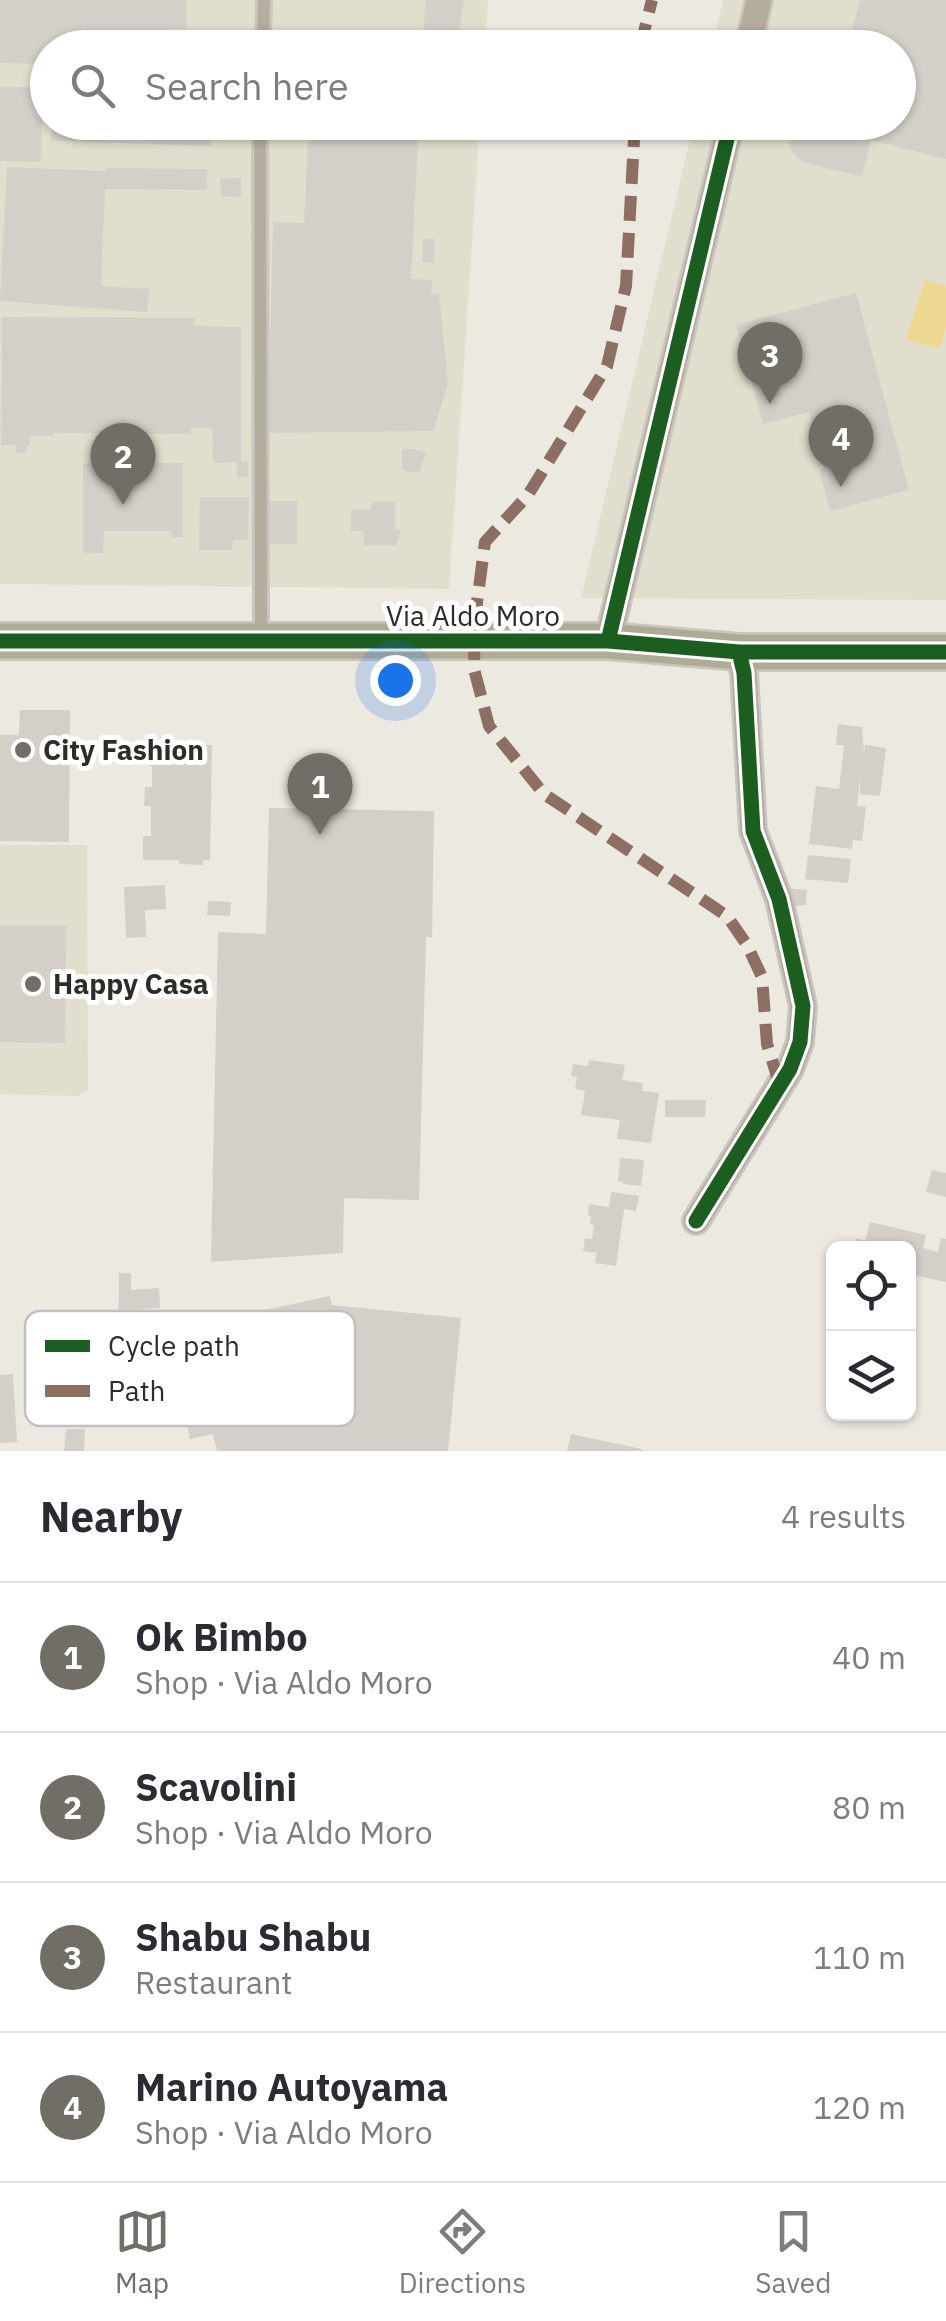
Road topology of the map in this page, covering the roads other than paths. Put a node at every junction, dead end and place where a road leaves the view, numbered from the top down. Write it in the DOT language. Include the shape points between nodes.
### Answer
graph roads {
  1 [pos="264,0"];
  2 [pos="759,0"];
  3 [pos="263,30"];
  4 [pos="752,30"];
  5 [pos="260,140"];
  6 [pos="726,140"];
  7 [pos="0,641"];
  8 [pos="261,641"];
  9 [pos="608,641"];
  10 [pos="739,652"];
  11 [pos="946,652"];
  12 [pos="696,1222"];
  1 -- 3 [label="lane"];
  2 -- 4 [label="street"];
  5 -- 8 [label="lane"];
  6 -- 9 [label="street"];
  7 -- 8 [label="main road, Via Aldo Moro"];
  8 -- 9 [label="main road, Via Aldo Moro"];
  9 -- 10 [label="main road, Via Aldo Moro"];
  10 -- 11 [label="main road, Via Aldo Moro"];
  10 -- 12 [label="street" via="754,830 783,917 802,1006 800,1042"];
}
